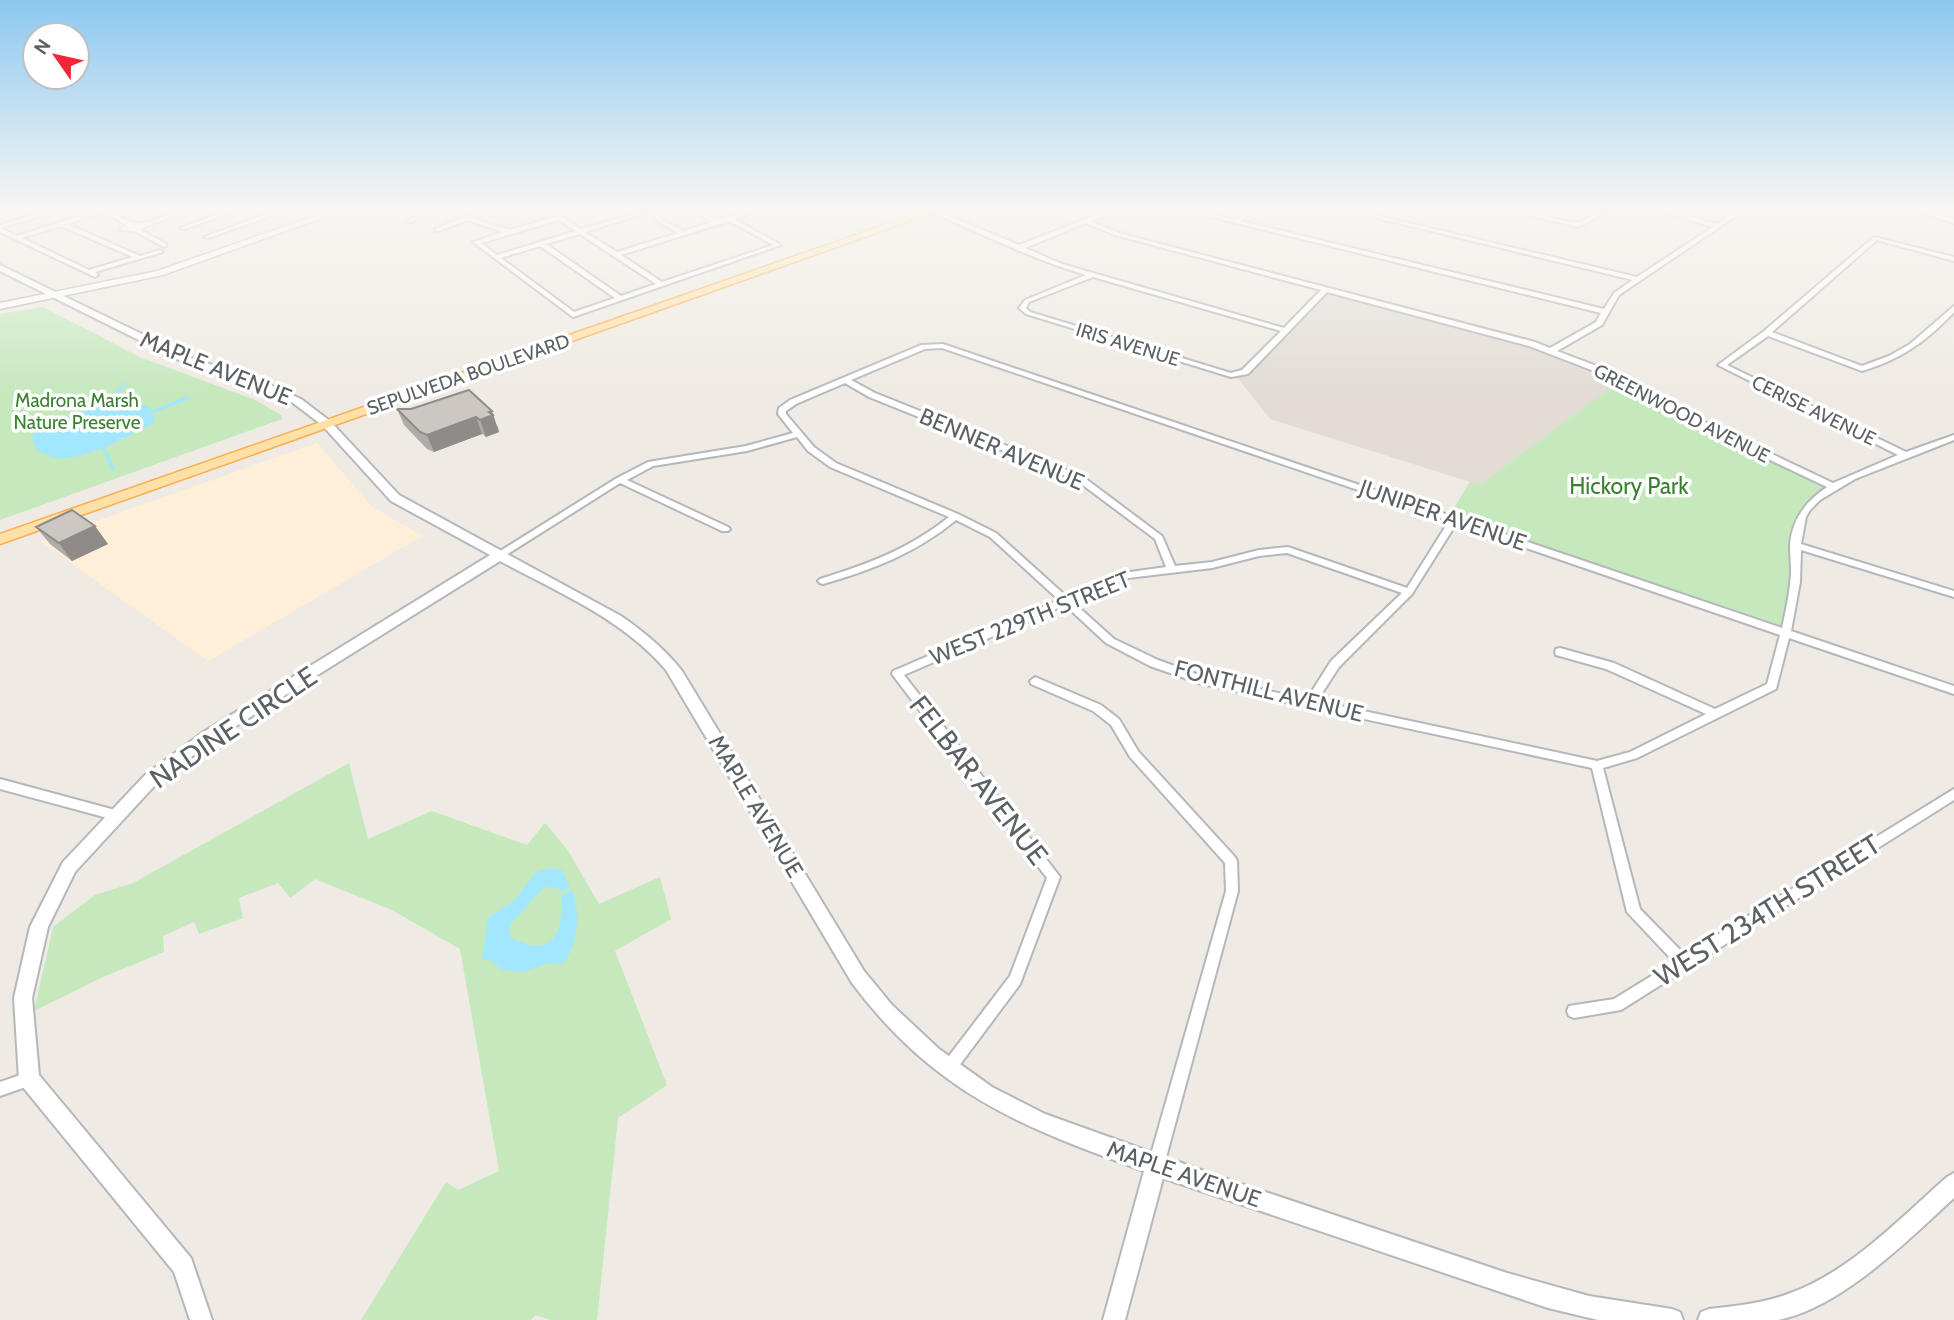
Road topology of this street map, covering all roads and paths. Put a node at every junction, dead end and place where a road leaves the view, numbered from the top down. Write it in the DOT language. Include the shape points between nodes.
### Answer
graph roads {
  1 [pos="7,272"];
  2 [pos="155,272"];
  3 [pos="515,272"];
  4 [pos="581,272"];
  5 [pos="641,272"];
  6 [pos="701,272"];
  7 [pos="758,272"];
  8 [pos="1082,272"];
  9 [pos="1260,272"];
  10 [pos="1440,272"];
  11 [pos="1607,272"];
  12 [pos="1649,272"];
  13 [pos="1837,272"];
  14 [pos="1091,275"];
  15 [pos="1638,279"];
  16 [pos="662,285"];
  17 [pos="1326,289"];
  18 [pos="57,296"];
  19 [pos="621,299"];
  20 [pos="0,306"];
  21 [pos="1954,308"];
  22 [pos="1606,312"];
  23 [pos="1285,330"];
  24 [pos="1767,333"];
  25 [pos="1551,351"];
  26 [pos="845,380"];
  27 [pos="326,423"];
  28 [pos="799,434"];
  29 [pos="1954,437"];
  30 [pos="1906,456"];
  31 [pos="620,480"];
  32 [pos="1832,486"];
  33 [pos="955,516"];
  34 [pos="1455,519"];
  35 [pos="725,529"];
  36 [pos="0,539"];
  37 [pos="1795,545"];
  38 [pos="500,555"];
  39 [pos="1171,568"];
  40 [pos="823,581"];
  41 [pos="1409,592"];
  42 [pos="1954,594"];
  43 [pos="1067,600"];
  44 [pos="1785,631"];
  45 [pos="1560,652"];
  46 [pos="897,674"];
  47 [pos="1035,681"];
  48 [pos="1954,690"];
  49 [pos="1310,703"];
  50 [pos="1713,713"];
  51 [pos="1597,765"];
  52 [pos="0,784"];
  53 [pos="1954,794"];
  54 [pos="115,816"];
  55 [pos="1683,962"];
  56 [pos="1574,1011"];
  57 [pos="948,1069"];
  58 [pos="29,1079"];
  59 [pos="0,1089"];
  60 [pos="1156,1165"];
  61 [pos="1954,1184"];
  62 [pos="201,1320"];
  63 [pos="1114,1320"];
  64 [pos="1672,1320"];
  65 [pos="1709,1320"];
  1 -- 18 [label="street, MAPLE AVENUE"];
  2 -- 18 [label="main road"];
  3 -- 19 [label="street" via="573,315"];
  4 -- 19 [label="street"];
  5 -- 16 [label="street"];
  6 -- 16 [label="street"];
  7 -- 27 [label="main road, SEPULVEDA BOULEVARD"];
  8 -- 14 [label="street"];
  9 -- 17 [label="street, GREENWOOD AVENUE"];
  10 -- 22 [label="street"];
  11 -- 15 [label="street"];
  12 -- 15 [label="street"];
  13 -- 24 [label="street"];
  14 -- 23 [label="street"];
  14 -- 23 [label="street, IRIS AVENUE" via="1027,301 1022,308 1236,375 1245,372"];
  15 -- 22 [label="street" via="1616,294"];
  16 -- 19 [label="street"];
  17 -- 23 [label="street"];
  17 -- 25 [label="street, GREENWOOD AVENUE"];
  18 -- 20 [label="main road"];
  18 -- 27 [label="street, MAPLE AVENUE" via="187,360 279,391"];
  21 -- 24 [label="street" via="1926,339 1901,356 1863,369"];
  22 -- 25 [label="street" via="1599,323"];
  24 -- 30 [label="street, CERISE AVENUE" via="1722,365"];
  25 -- 32 [label="street, GREENWOOD AVENUE" via="1632,383 1674,411"];
  26 -- 28 [label="street, FONTHILL AVENUE" via="782,410"];
  26 -- 34 [label="street, JUNIPER AVENUE" via="930,345 943,346"];
  26 -- 39 [label="street, BENNER AVENUE" via="1079,478 1159,538"];
  27 -- 36 [label="main road, SEPULVEDA BOULEVARD"];
  27 -- 38 [label="street, MAPLE AVENUE" via="396,498"];
  28 -- 31 [label="street" via="651,464"];
  28 -- 33 [label="street, FONTHILL AVENUE" via="832,465"];
  29 -- 30 [label="street"];
  30 -- 32 [label="street"];
  31 -- 35 [label="street"];
  31 -- 38 [label="street"];
  32 -- 37 [label="street" via="1807,508"];
  33 -- 40 [label="street" via="927,541 893,559"];
  33 -- 43 [label="street, FONTHILL AVENUE" via="993,536"];
  34 -- 41 [label="street"];
  34 -- 44 [label="street, JUNIPER AVENUE"];
  37 -- 42 [label="street"];
  37 -- 44 [label="street" via="1795,581"];
  38 -- 54 [label="street, NADINE CIRCLE" via="208,737 152,779"];
  38 -- 57 [label="street, MAPLE AVENUE" via="616,619 661,654 858,977 887,1014"];
  39 -- 41 [label="street, WEST 229TH STREET" via="1288,550"];
  39 -- 43 [label="street, WEST 229TH STREET" via="1126,575"];
  41 -- 49 [label="street" via="1335,664"];
  43 -- 46 [label="street, WEST 229TH STREET"];
  43 -- 49 [label="street, FONTHILL AVENUE" via="1110,641 1154,663 1206,681"];
  44 -- 48 [label="street, JUNIPER AVENUE"];
  44 -- 50 [label="street" via="1772,686"];
  45 -- 50 [label="street" via="1611,666"];
  46 -- 57 [label="street, FELBAR AVENUE" via="1054,877 1015,980"];
  47 -- 60 [label="street" via="1097,708 1115,722 1134,754 1231,861 1232,891"];
  49 -- 51 [label="street, FONTHILL AVENUE"];
  50 -- 51 [label="street" via="1633,755"];
  51 -- 55 [label="street" via="1634,912"];
  52 -- 54 [label="street"];
  53 -- 55 [label="street, WEST 234TH STREET"];
  54 -- 58 [label="street, NADINE CIRCLE" via="69,867 39,927 23,998"];
  55 -- 56 [label="street, WEST 234TH STREET" via="1616,1005"];
  57 -- 60 [label="street, MAPLE AVENUE" via="1032,1119"];
  58 -- 59 [label="street"];
  58 -- 62 [label="street" via="183,1266"];
  60 -- 63 [label="street"];
  60 -- 64 [label="street, MAPLE AVENUE" via="1529,1291 1629,1317"];
  61 -- 65 [label="street" via="1865,1262 1828,1287 1798,1302"];
}
